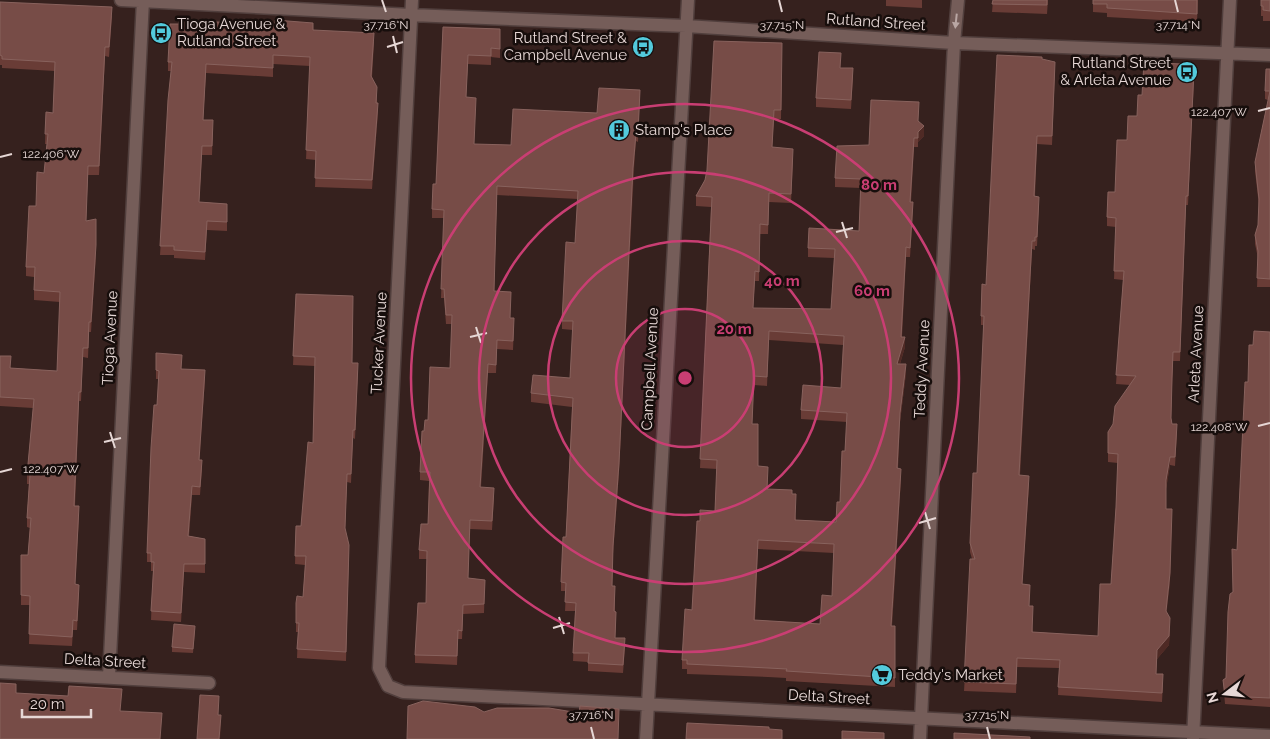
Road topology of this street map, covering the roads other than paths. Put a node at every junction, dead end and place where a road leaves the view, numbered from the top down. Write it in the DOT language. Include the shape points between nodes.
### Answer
graph roads {
  1 [pos="121,0"];
  2 [pos="412,0"];
  3 [pos="688,0"];
  4 [pos="958,0"];
  5 [pos="1230,0"];
  6 [pos="143,1"];
  7 [pos="411,15"];
  8 [pos="686,26"];
  9 [pos="954,43"];
  10 [pos="1228,53"];
  11 [pos="1270,55"];
  12 [pos="0,672"];
  13 [pos="110,677"];
  14 [pos="209,683"];
  15 [pos="388,686"];
  16 [pos="647,706"];
  17 [pos="921,718"];
  18 [pos="1194,736"];
  19 [pos="1270,736"];
  20 [pos="646,739"];
  21 [pos="920,739"];
  1 -- 6 [label="street, Rutland Street"];
  2 -- 7 [label="street, Tucker Avenue"];
  3 -- 8 [label="street, Campbell Avenue"];
  4 -- 9 [label="street, Teddy Avenue, one-way"];
  5 -- 10 [label="street, Arleta Avenue"];
  6 -- 7 [label="street, Rutland Street"];
  6 -- 13 [label="street, Tioga Avenue"];
  7 -- 8 [label="street, Rutland Street"];
  7 -- 15 [label="street, Tucker Avenue" via="379,668"];
  8 -- 9 [label="street, Rutland Street"];
  8 -- 16 [label="street, Campbell Avenue"];
  9 -- 10 [label="street, Rutland Street"];
  9 -- 17 [label="street, Teddy Avenue"];
  10 -- 11 [label="street, Rutland Street"];
  10 -- 18 [label="street, Arleta Avenue"];
  12 -- 13 [label="street, Delta Street"];
  13 -- 14 [label="street, Delta Street"];
  15 -- 16 [label="street, Delta Street" via="403,692"];
  16 -- 17 [label="street, Delta Street"];
  16 -- 20 [label="street, Campbell Avenue"];
  17 -- 18 [label="street, Delta Street"];
  17 -- 21 [label="street, Teddy Avenue"];
  18 -- 19 [label="street, Delta Street"];
}
